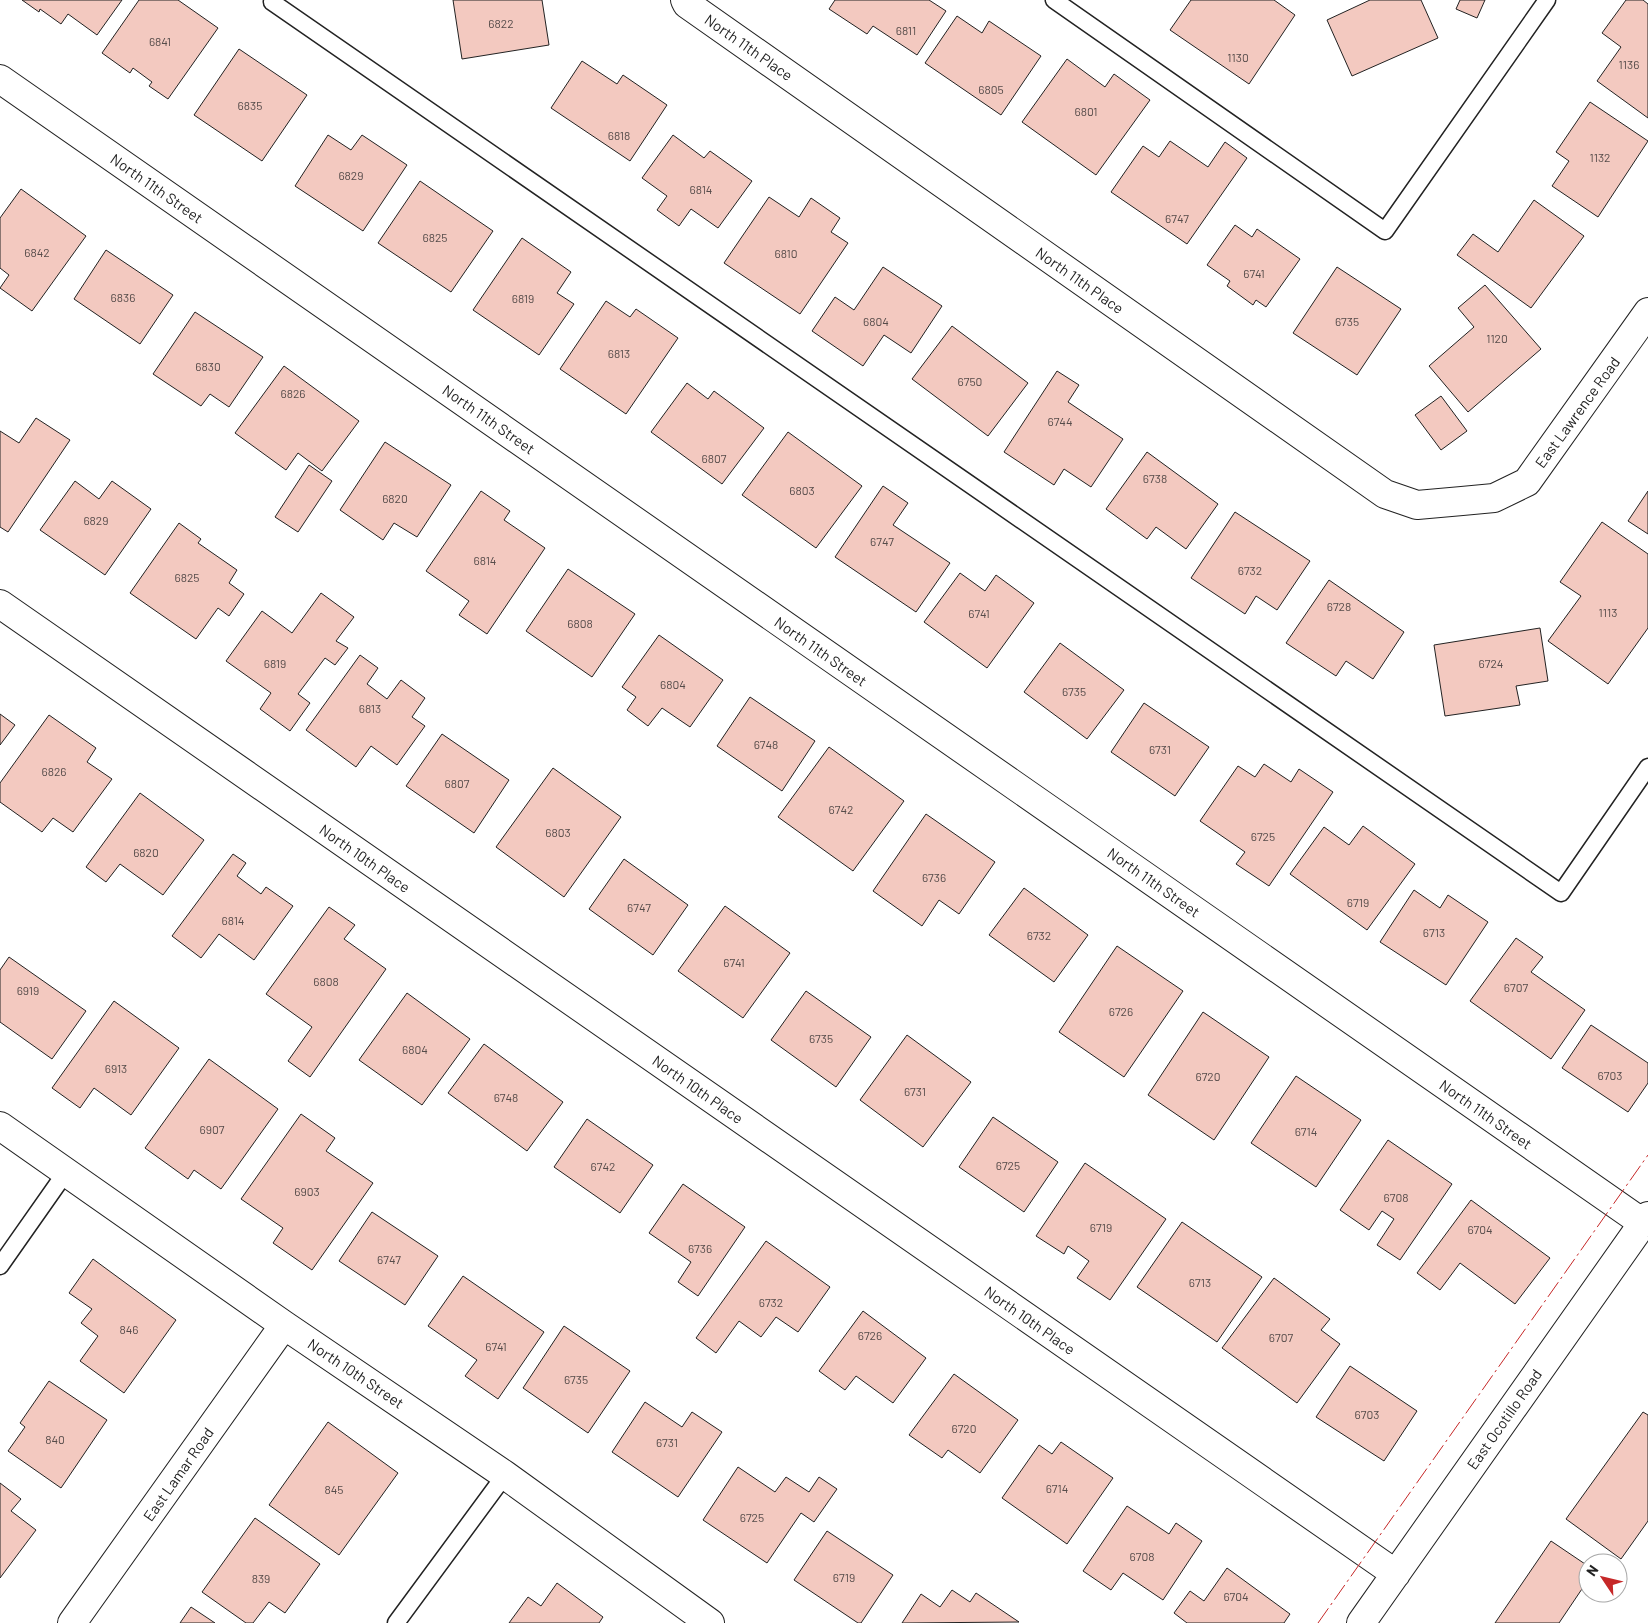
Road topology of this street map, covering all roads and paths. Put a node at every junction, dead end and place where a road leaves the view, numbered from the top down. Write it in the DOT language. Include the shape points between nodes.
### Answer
graph roads {
  1 [pos="274,0"];
  2 [pos="685,0"];
  3 [pos="1054,0"];
  4 [pos="1547,0"];
  5 [pos="0,78"];
  6 [pos="1648,312"];
  7 [pos="1494,498"];
  8 [pos="0,604"];
  9 [pos="1648,767"];
  10 [pos="0,1126"];
  11 [pos="66,1172"];
  12 [pos="1645,1219"];
  13 [pos="0,1266"];
  14 [pos="284,1325"];
  15 [pos="505,1475"];
  16 [pos="1396,1574"];
  17 [pos="72,1623"];
  18 [pos="396,1623"];
  19 [pos="710,1623"];
  20 [pos="1361,1623"];
  1 -- 9 [label="lane" via="272,2 1562,893"];
  2 -- 7 [label="street, North 11th Place" via="1385,494 1417,505"];
  3 -- 4 [label="lane" via="1385,231"];
  5 -- 12 [label="street, North 11th Street"];
  6 -- 7 [label="street, East Lawrence Road" via="1527,482"];
  8 -- 16 [label="street, North 10th Place"];
  10 -- 11 [label="street, North 10th Street"];
  11 -- 13 [label="lane"];
  11 -- 14 [label="street, North 10th Street"];
  12 -- 16 [label="street, East Ocotillo Road"];
  14 -- 15 [label="street, North 10th Street"];
  14 -- 17 [label="street, East Lamar Road"];
  15 -- 18 [label="lane"];
  15 -- 19 [label="street, North 10th Street"];
  16 -- 20 [label="street, East Ocotillo Road"];
}
